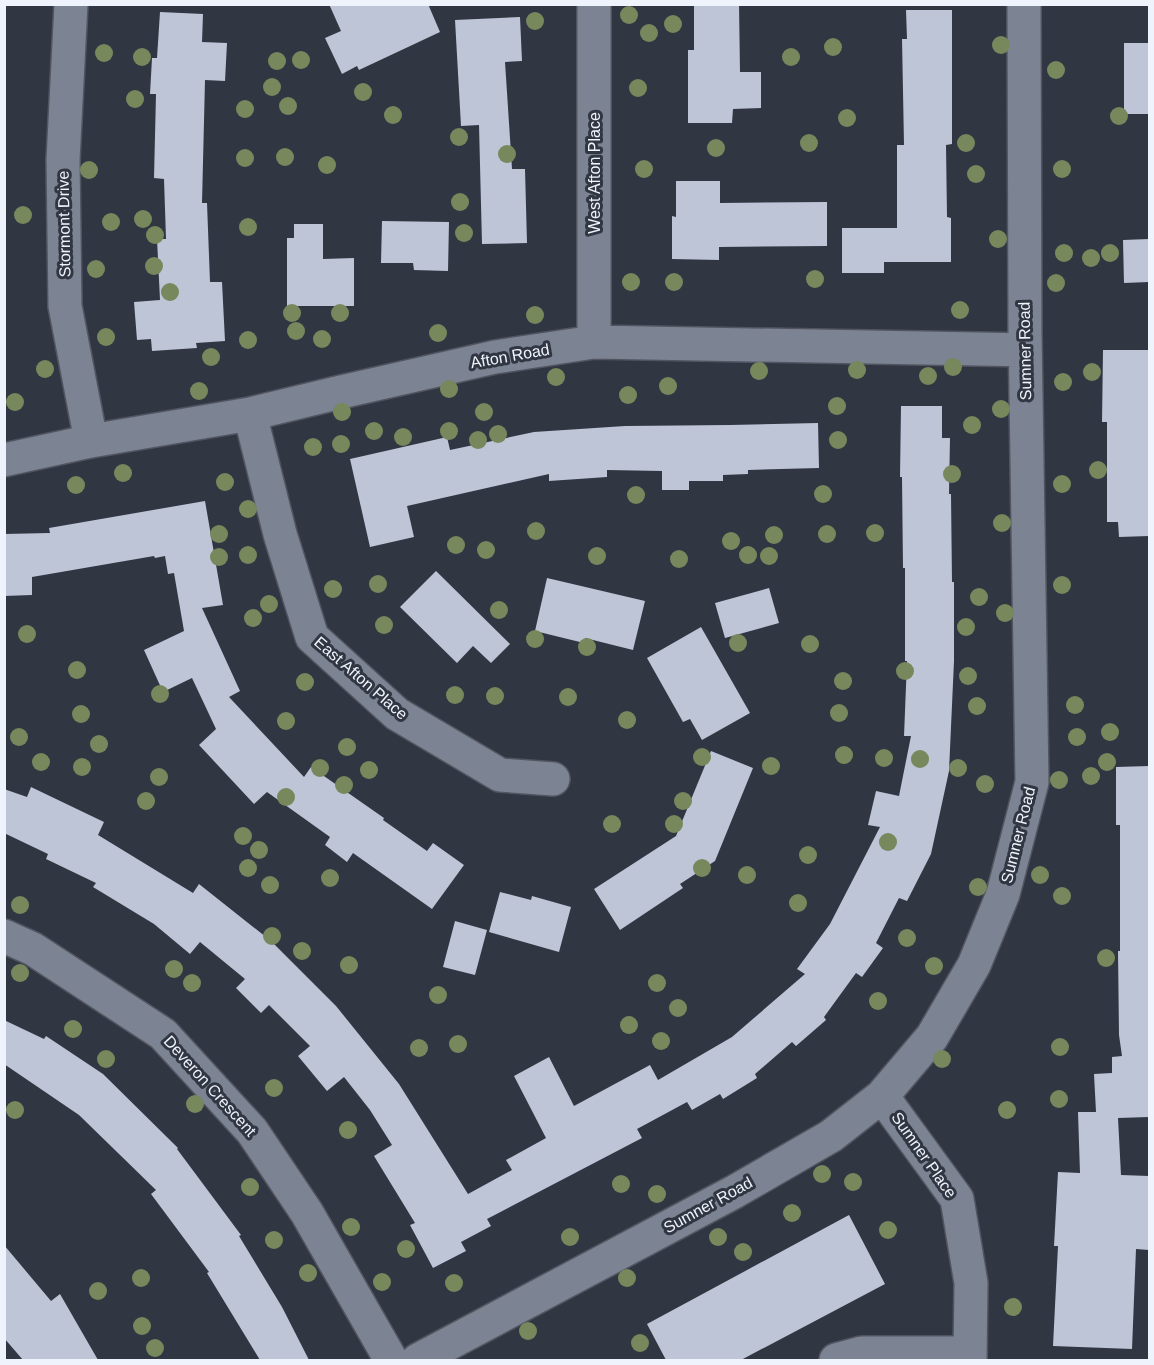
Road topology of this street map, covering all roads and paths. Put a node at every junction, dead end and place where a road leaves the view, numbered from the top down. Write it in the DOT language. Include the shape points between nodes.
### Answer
graph roads {
  1 [pos="70,4"];
  2 [pos="594,4"];
  3 [pos="1024,4"];
  4 [pos="594,342"];
  5 [pos="1025,350"];
  6 [pos="250,414"];
  7 [pos="92,441"];
  8 [pos="4,460"];
  9 [pos="553,779"];
  10 [pos="4,936"];
  11 [pos="882,1096"];
  12 [pos="970,1357"];
  13 [pos="391,1360"];
  14 [pos="418,1360"];
  15 [pos="836,1360"];
  1 -- 7 [label="street, Stormont Drive" via="63,160 65,306"];
  2 -- 4 [label="street, West Afton Place"];
  3 -- 5 [label="street, Sumner Road"];
  4 -- 5 [label="street, Afton Road"];
  4 -- 6 [label="street, Afton Road" via="495,357"];
  5 -- 11 [label="street, Sumner Road" via="1032,782 1003,894 974,964 932,1037"];
  6 -- 7 [label="street, Afton Road"];
  6 -- 9 [label="street, East Afton Place" via="280,534 312,637 397,714 500,776"];
  7 -- 8 [label="street, Afton Road"];
  10 -- 13 [label="street, Deveron Crescent" via="33,949 163,1034 252,1131 307,1213"];
  11 -- 12 [label="street, Sumner Place" via="957,1198 971,1283"];
  11 -- 14 [label="street, Sumner Road" via="831,1136 734,1192"];
  12 -- 15 [label="street" via="862,1353"];
}
